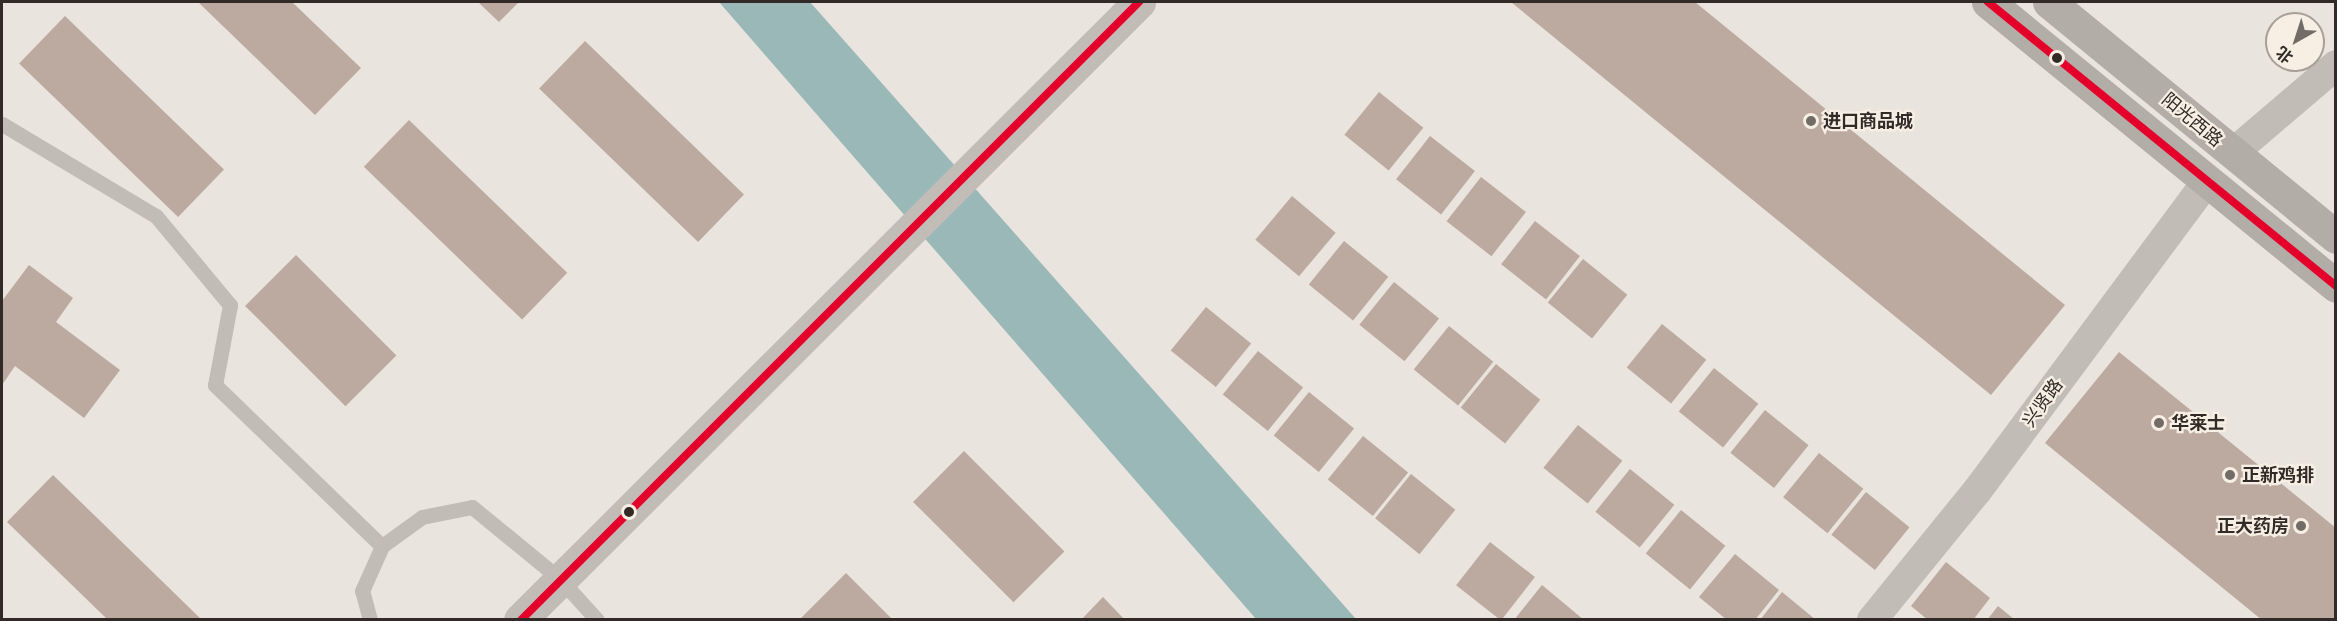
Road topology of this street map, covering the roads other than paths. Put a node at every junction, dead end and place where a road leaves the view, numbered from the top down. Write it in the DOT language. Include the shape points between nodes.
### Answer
graph roads {
  1 [pos="1139,2"];
  2 [pos="1988,2"];
  3 [pos="2049,2"];
  4 [pos="2336,65"];
  5 [pos="2,124"];
  6 [pos="2233,153"];
  7 [pos="2207,181"];
  8 [pos="2336,237"];
  9 [pos="2336,286"];
  10 [pos="382,546"];
  11 [pos="560,579"];
  12 [pos="370,620"];
  13 [pos="520,620"];
  14 [pos="597,620"];
  15 [pos="1872,620"];
  1 -- 11 [label="street"];
  2 -- 7 [label="main road, 阳光西路"];
  3 -- 6 [label="main road, 阳光西路"];
  4 -- 6 [label="street"];
  5 -- 10 [label="lane" via="156,216 230,305 215,385"];
  6 -- 8 [label="main road, 阳光西路"];
  7 -- 9 [label="main road, 阳光西路"];
  7 -- 15 [label="street, 兴贤路" via="1977,491"];
  10 -- 11 [label="lane" via="422,517 472,507"];
  10 -- 12 [label="lane" via="362,591"];
  11 -- 13 [label="street"];
  11 -- 14 [label="lane"];
}
